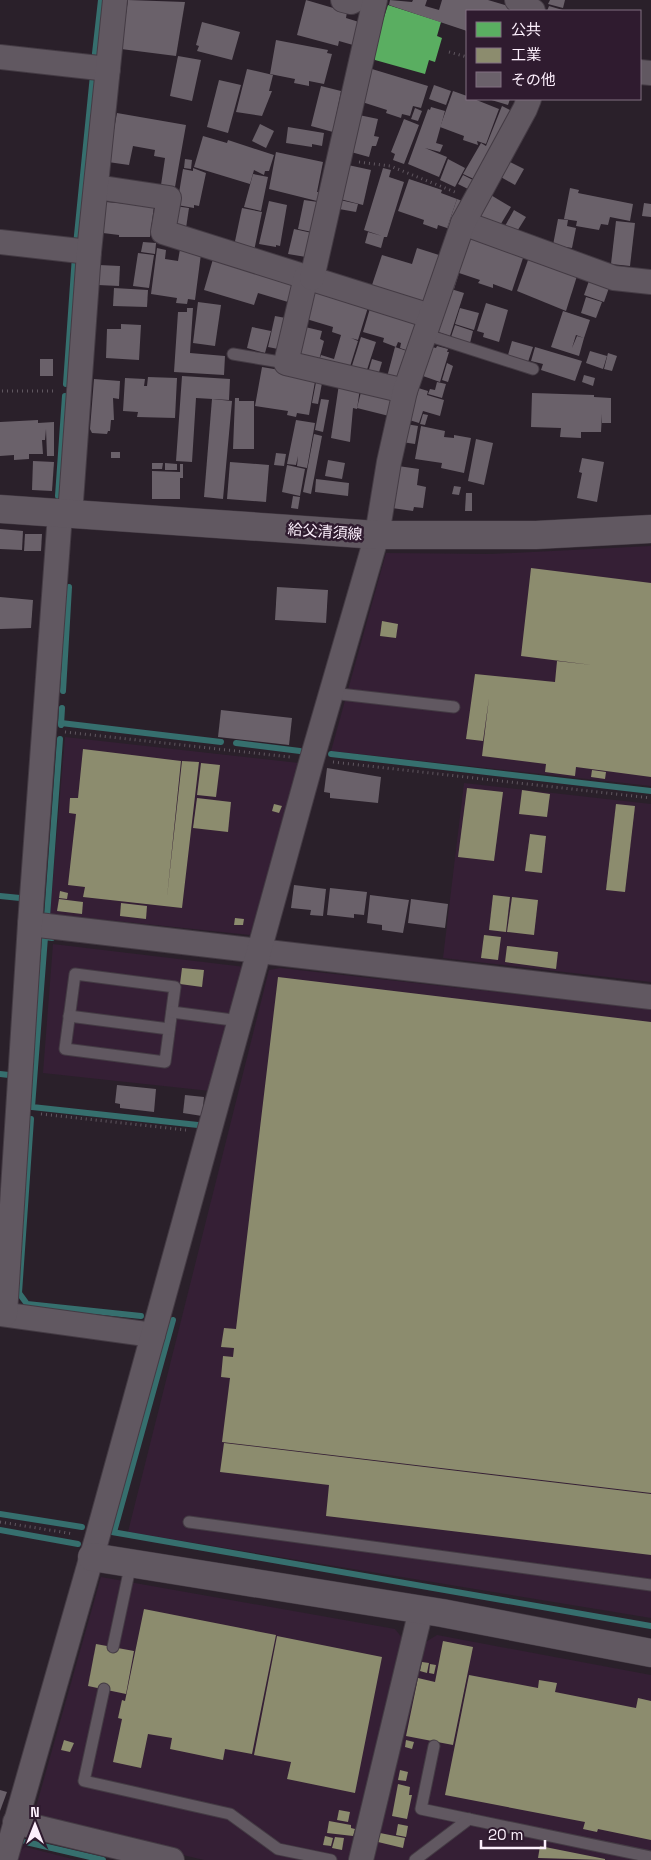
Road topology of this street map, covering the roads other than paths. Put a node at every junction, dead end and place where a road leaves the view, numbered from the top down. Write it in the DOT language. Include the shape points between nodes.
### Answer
graph roads {
  1 [pos="115,0"];
  2 [pos="343,0"];
  3 [pos="356,0"];
  4 [pos="375,0"];
  5 [pos="517,0"];
  6 [pos="532,10"];
  7 [pos="0,57"];
  8 [pos="108,69"];
  9 [pos="528,100"];
  10 [pos="96,188"];
  11 [pos="463,223"];
  12 [pos="0,242"];
  13 [pos="89,252"];
  14 [pos="309,278"];
  15 [pos="651,282"];
  16 [pos="427,325"];
  17 [pos="233,354"];
  18 [pos="286,363"];
  19 [pos="533,370"];
  20 [pos="405,391"];
  21 [pos="0,509"];
  22 [pos="65,515"];
  23 [pos="651,529"];
  24 [pos="377,535"];
  25 [pos="332,693"];
  26 [pos="454,707"];
  27 [pos="30,924"];
  28 [pos="260,951"];
  29 [pos="651,996"];
  30 [pos="172,1012"];
  31 [pos="69,1016"];
  32 [pos="240,1021"];
  33 [pos="169,1029"];
  34 [pos="2,1314"];
  35 [pos="153,1335"];
  36 [pos="189,1522"];
  37 [pos="94,1547"];
  38 [pos="131,1563"];
  39 [pos="651,1585"];
  40 [pos="421,1610"];
  41 [pos="113,1647"];
  42 [pos="651,1653"];
  43 [pos="104,1689"];
  44 [pos="434,1746"];
  45 [pos="469,1819"];
  46 [pos="15,1822"];
  47 [pos="4,1855"];
  48 [pos="651,1857"];
  49 [pos="172,1860"];
  50 [pos="331,1860"];
  51 [pos="361,1860"];
  52 [pos="415,1860"];
  1 -- 8 [label="street"];
  2 -- 3 [label="street"];
  4 -- 14 [label="street"];
  5 -- 6 [label="street"];
  7 -- 8 [label="street"];
  8 -- 10 [label="street"];
  9 -- 11 [label="street"];
  10 -- 13 [label="street"];
  10 -- 14 [label="street" via="169,198 163,232"];
  11 -- 15 [label="street" via="614,278"];
  11 -- 16 [label="street"];
  12 -- 13 [label="street"];
  13 -- 22 [label="street" via="79,390"];
  14 -- 16 [label="street"];
  14 -- 18 [label="street"];
  16 -- 19 [label="lane"];
  16 -- 20 [label="street"];
  17 -- 18 [label="lane"];
  18 -- 20 [label="street"];
  20 -- 24 [label="street"];
  21 -- 22 [label="main road, 給父清須線"];
  22 -- 24 [label="main road, 給父清須線"];
  22 -- 27 [label="street" via="44,730"];
  23 -- 24 [label="main road, 給父清須線" via="536,535"];
  24 -- 25 [label="street"];
  25 -- 26 [label="lane"];
  25 -- 28 [label="street"];
  27 -- 28 [label="street"];
  27 -- 34 [label="street"];
  28 -- 29 [label="street"];
  28 -- 32 [label="street"];
  30 -- 31 [label="lane" via="174,987 75,974"];
  30 -- 32 [label="lane"];
  30 -- 33 [label="lane"];
  31 -- 33 [label="lane"];
  31 -- 33 [label="lane" via="65,1049 166,1062"];
  32 -- 35 [label="street"];
  34 -- 35 [label="street"];
  35 -- 37 [label="street"];
  36 -- 39 [label="lane"];
  37 -- 38 [label="main road"];
  37 -- 46 [label="street"];
  38 -- 40 [label="main road"];
  38 -- 41 [label="lane"];
  40 -- 42 [label="main road"];
  40 -- 51 [label="street"];
  43 -- 50 [label="lane" via="84,1781 230,1814 278,1849"];
  44 -- 45 [label="lane" via="420,1809"];
  45 -- 48 [label="lane"];
  45 -- 52 [label="lane"];
  46 -- 47 [label="street"];
  46 -- 49 [label="street"];
}
